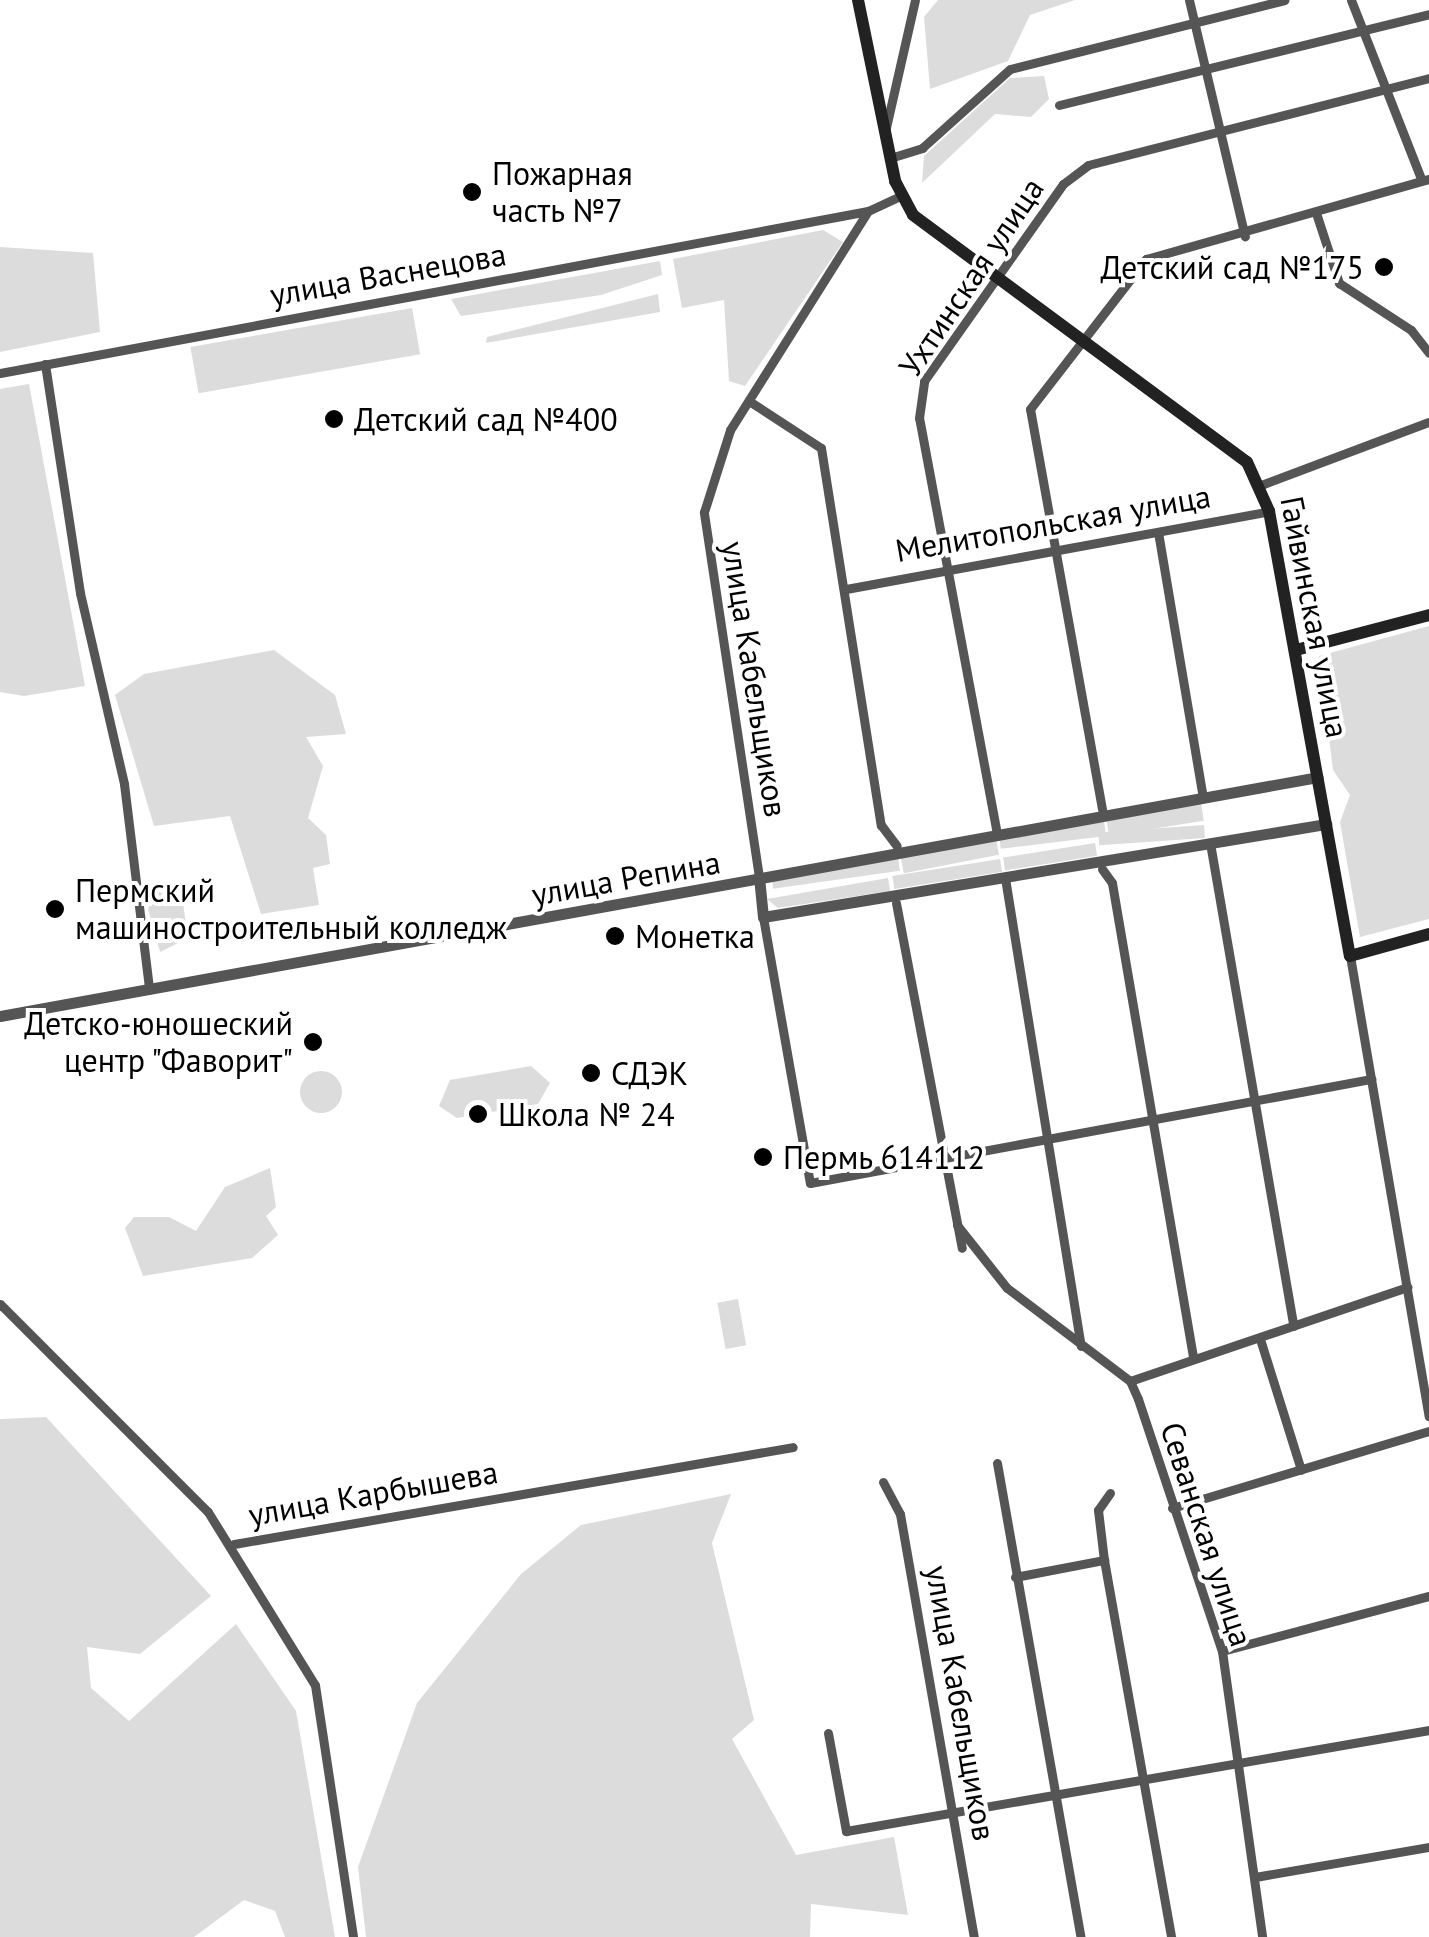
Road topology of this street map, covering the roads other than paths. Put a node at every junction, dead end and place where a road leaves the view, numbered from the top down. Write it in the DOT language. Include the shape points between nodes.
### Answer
graph roads {
  1 [pos="858,0"];
  2 [pos="915,0"];
  3 [pos="1188,0"];
  4 [pos="1284,0"];
  5 [pos="1351,0"];
  6 [pos="1429,14"];
  7 [pos="1193,22"];
  8 [pos="1362,30"];
  9 [pos="1203,70"];
  10 [pos="1429,78"];
  11 [pos="1382,91"];
  12 [pos="1059,106"];
  13 [pos="1219,132"];
  14 [pos="885,133"];
  15 [pos="890,158"];
  16 [pos="1425,179"];
  17 [pos="900,196"];
  18 [pos="868,211"];
  19 [pos="1316,216"];
  20 [pos="1246,236"];
  21 [pos="996,279"];
  22 [pos="1080,340"];
  23 [pos="1429,353"];
  24 [pos="45,364"];
  25 [pos="0,373"];
  26 [pos="749,401"];
  27 [pos="1429,422"];
  28 [pos="1261,485"];
  29 [pos="1270,511"];
  30 [pos="1158,532"];
  31 [pos="1052,551"];
  32 [pos="950,571"];
  33 [pos="846,588"];
  34 [pos="1429,614"];
  35 [pos="1296,650"];
  36 [pos="1318,777"];
  37 [pos="1203,797"];
  38 [pos="1102,809"];
  39 [pos="1326,824"];
  40 [pos="996,834"];
  41 [pos="1210,844"];
  42 [pos="898,846"];
  43 [pos="1102,870"];
  44 [pos="759,876"];
  45 [pos="1005,878"];
  46 [pos="735,889"];
  47 [pos="760,899"];
  48 [pos="896,903"];
  49 [pos="763,917"];
  50 [pos="1429,934"];
  51 [pos="1350,956"];
  52 [pos="149,989"];
  53 [pos="0,1016"];
  54 [pos="1371,1079"];
  55 [pos="1255,1101"];
  56 [pos="1154,1120"];
  57 [pos="1050,1139"];
  58 [pos="945,1157"];
  59 [pos="957,1226"];
  60 [pos="962,1248"];
  61 [pos="1407,1287"];
  62 [pos="0,1304"];
  63 [pos="1293,1326"];
  64 [pos="1260,1339"];
  65 [pos="1081,1346"];
  66 [pos="1194,1359"];
  67 [pos="1130,1380"];
  68 [pos="1429,1416"];
  69 [pos="1429,1431"];
  70 [pos="793,1447"];
  71 [pos="997,1463"];
  72 [pos="1301,1470"];
  73 [pos="884,1482"];
  74 [pos="1110,1493"];
  75 [pos="1172,1508"];
  76 [pos="234,1544"];
  77 [pos="1104,1560"];
  78 [pos="1014,1577"];
  79 [pos="1429,1596"];
  80 [pos="1222,1652"];
  81 [pos="1429,1730"];
  82 [pos="828,1733"];
  83 [pos="1232,1765"];
  84 [pos="1146,1784"];
  85 [pos="1055,1798"];
  86 [pos="953,1814"];
  87 [pos="1429,1846"];
  88 [pos="1255,1877"];
  89 [pos="353,1937"];
  90 [pos="974,1937"];
  91 [pos="1081,1937"];
  92 [pos="1171,1937"];
  93 [pos="1262,1937"];
  1 -- 14 [label="main road"];
  2 -- 14 [label="street" via="901,92"];
  3 -- 7 [label="street"];
  4 -- 7 [label="street"];
  5 -- 8 [label="street"];
  6 -- 8 [label="street"];
  7 -- 9 [label="street"];
  7 -- 15 [label="street" via="1010,69 922,148"];
  8 -- 9 [label="street"];
  8 -- 11 [label="street"];
  9 -- 12 [label="street"];
  9 -- 13 [label="street"];
  10 -- 11 [label="street, Ухтинская улица"];
  11 -- 13 [label="street, Ухтинская улица"];
  11 -- 16 [label="street"];
  13 -- 20 [label="street"];
  13 -- 21 [label="street, Ухтинская улица" via="1088,165 1063,184"];
  14 -- 15 [label="main road"];
  15 -- 17 [label="main road"];
  16 -- 19 [label="street"];
  17 -- 18 [label="street, улица Васнецова"];
  17 -- 21 [label="main road, Гайвинская улица"];
  18 -- 24 [label="street, улица Васнецова"];
  18 -- 26 [label="street, улица Кабельщиков"];
  19 -- 20 [label="street"];
  19 -- 23 [label="street" via="1339,284 1412,330"];
  20 -- 22 [label="street" via="1146,259"];
  21 -- 22 [label="main road, Гайвинская улица"];
  21 -- 32 [label="street, Ухтинская улица" via="918,399"];
  22 -- 28 [label="main road, Гайвинская улица" via="1239,454"];
  22 -- 31 [label="street" via="1028,426"];
  24 -- 25 [label="street, улица Васнецова"];
  24 -- 52 [label="street" via="80,592 124,784"];
  26 -- 33 [label="street" via="820,448"];
  26 -- 44 [label="street, улица Кабельщиков" via="715,470 704,537"];
  27 -- 28 [label="street"];
  28 -- 29 [label="main road, Гайвинская улица"];
  29 -- 30 [label="street, Мелитопольская улица"];
  29 -- 35 [label="main road, Гайвинская улица"];
  30 -- 31 [label="street, Мелитопольская улица"];
  30 -- 37 [label="street"];
  31 -- 32 [label="street, Мелитопольская улица"];
  31 -- 38 [label="street"];
  32 -- 33 [label="street, Мелитопольская улица"];
  32 -- 40 [label="street, Ухтинская улица"];
  33 -- 42 [label="street" via="881,826"];
  34 -- 35 [label="main road"];
  35 -- 36 [label="main road, Гайвинская улица"];
  36 -- 37 [label="street, улица Репина"];
  36 -- 39 [label="main road, Гайвинская улица"];
  37 -- 40 [label="street, улица Репина"];
  39 -- 41 [label="street"];
  39 -- 51 [label="main road, Гайвинская улица"];
  40 -- 44 [label="street, улица Репина"];
  41 -- 45 [label="street"];
  41 -- 55 [label="street"];
  43 -- 56 [label="street"];
  44 -- 46 [label="street, улица Репина"];
  44 -- 47 [label="street, улица Кабельщиков"];
  45 -- 49 [label="street"];
  45 -- 57 [label="street"];
  46 -- 47 [label="street"];
  46 -- 52 [label="street, улица Репина"];
  47 -- 49 [label="street, улица Кабельщиков"];
  48 -- 58 [label="street"];
  49 -- 58 [label="street, улица Кабельщиков" via="810,1182"];
  50 -- 51 [label="main road"];
  51 -- 54 [label="street, Гайвинская улица"];
  52 -- 53 [label="street, улица Репина"];
  54 -- 55 [label="street"];
  54 -- 61 [label="street, Гайвинская улица"];
  55 -- 56 [label="street"];
  55 -- 63 [label="street"];
  56 -- 57 [label="street"];
  56 -- 66 [label="street"];
  57 -- 58 [label="street"];
  57 -- 65 [label="street"];
  58 -- 59 [label="street"];
  59 -- 60 [label="street"];
  59 -- 65 [label="street" via="1007,1288"];
  61 -- 63 [label="street"];
  61 -- 68 [label="street, Гайвинская улица"];
  62 -- 76 [label="street, улица Карбышева"];
  63 -- 64 [label="street"];
  64 -- 66 [label="street"];
  64 -- 72 [label="street"];
  65 -- 67 [label="street"];
  66 -- 67 [label="street"];
  67 -- 75 [label="street, Севанская улица"];
  69 -- 72 [label="street"];
  70 -- 76 [label="street, улица Карбышева"];
  71 -- 78 [label="street"];
  72 -- 75 [label="street"];
  73 -- 86 [label="street, улица Кабельщиков" via="900,1514"];
  74 -- 77 [label="street" via="1098,1510"];
  75 -- 80 [label="street, Севанская улица"];
  76 -- 89 [label="street" via="323,1712"];
  77 -- 78 [label="street"];
  77 -- 84 [label="street"];
  78 -- 85 [label="street"];
  79 -- 80 [label="street"];
  80 -- 83 [label="street, Севанская улица"];
  81 -- 83 [label="street"];
  82 -- 86 [label="street" via="846,1831"];
  83 -- 84 [label="street"];
  83 -- 88 [label="street, Севанская улица"];
  84 -- 85 [label="street"];
  84 -- 92 [label="street"];
  85 -- 86 [label="street"];
  85 -- 91 [label="street"];
  86 -- 90 [label="street, улица Кабельщиков"];
  87 -- 88 [label="street"];
  88 -- 93 [label="street, Севанская улица"];
}
